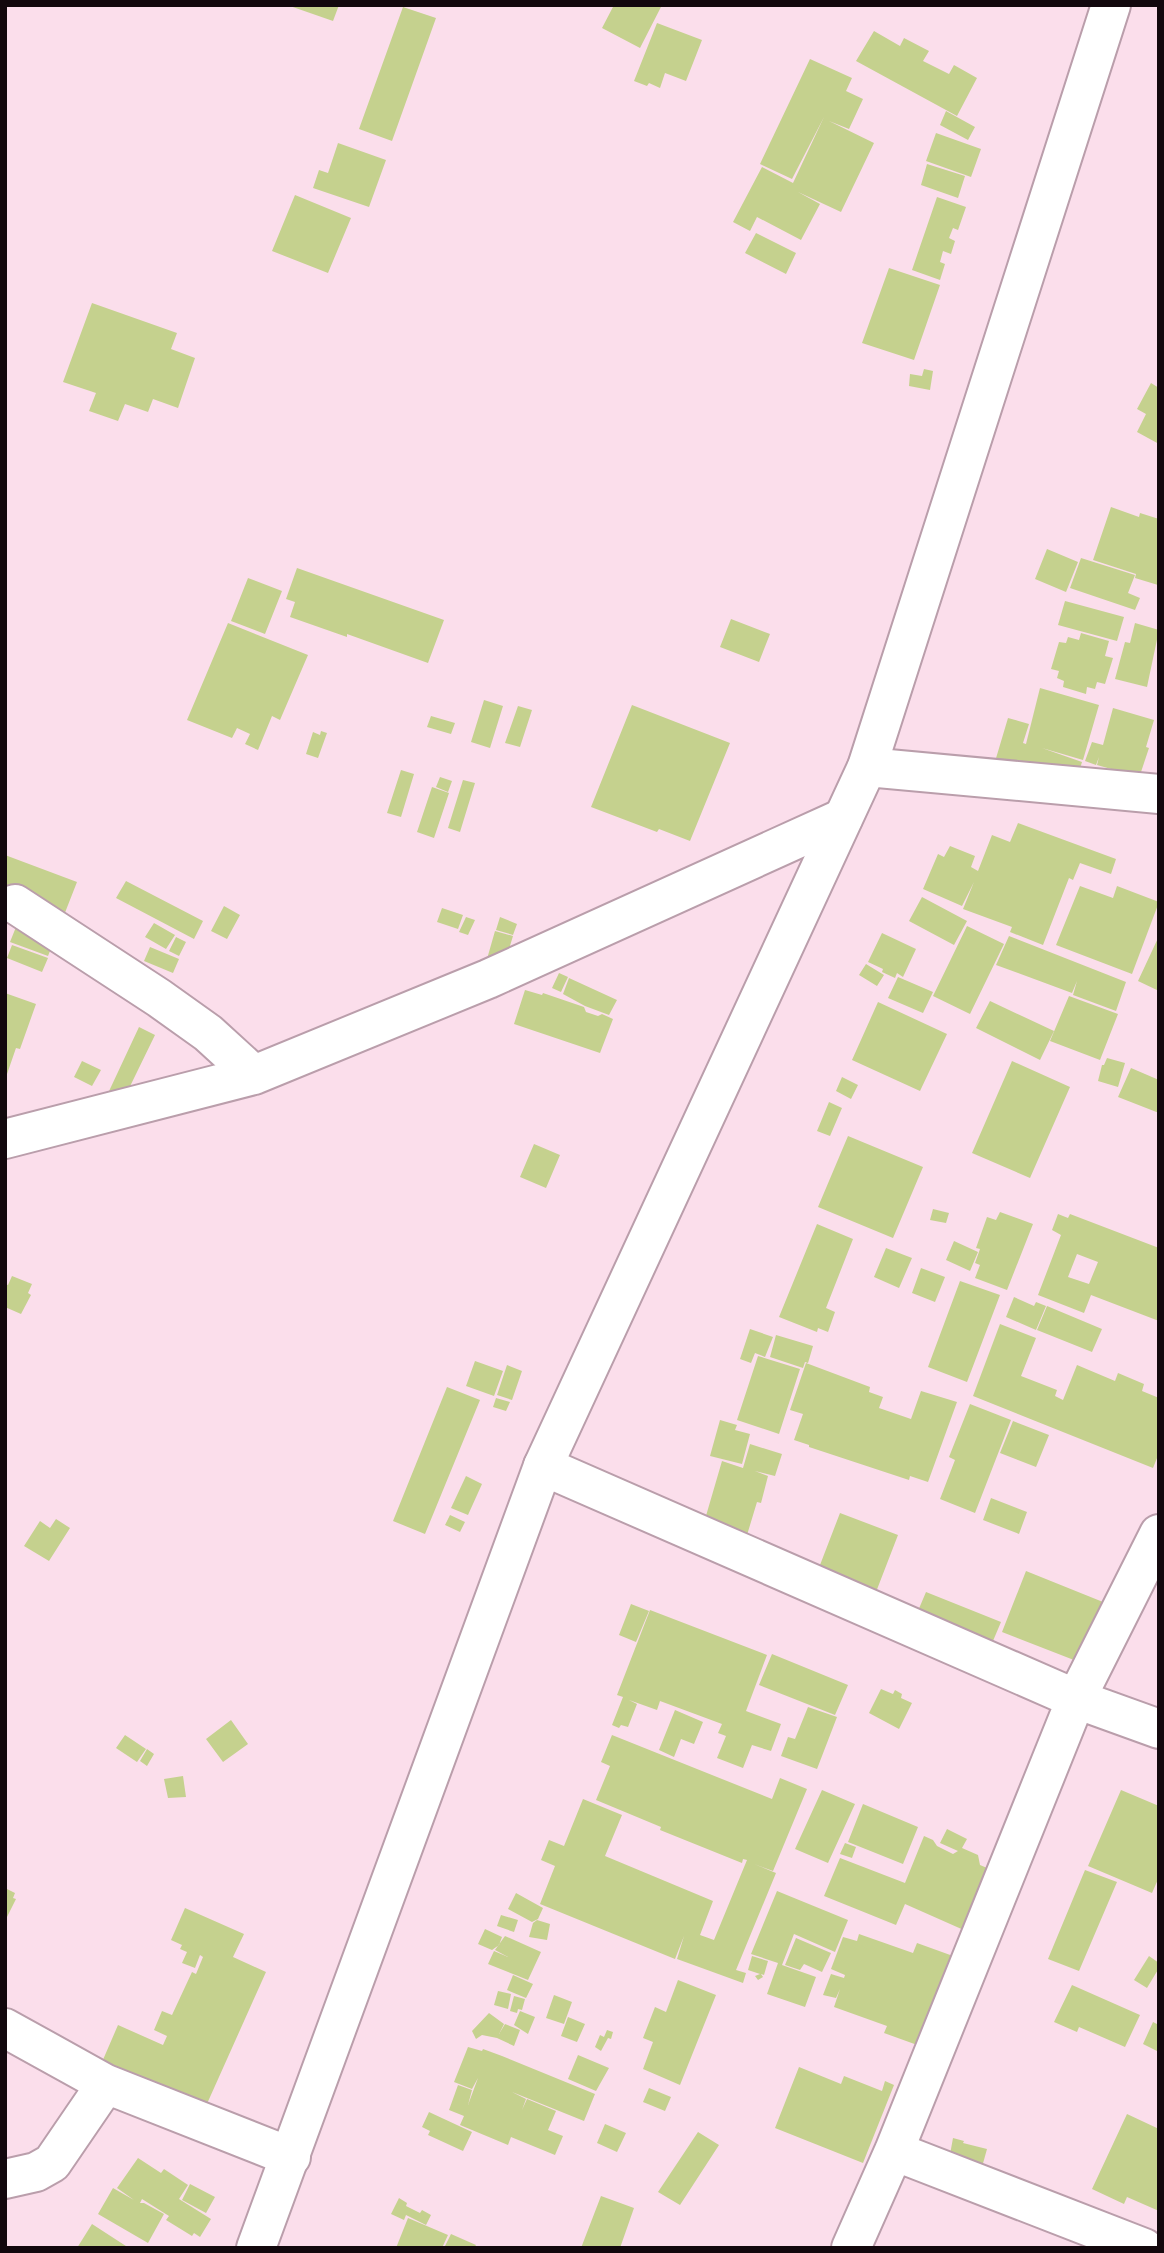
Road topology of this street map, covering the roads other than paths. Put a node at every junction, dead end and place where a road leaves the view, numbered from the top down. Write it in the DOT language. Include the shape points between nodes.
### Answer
graph roads {
  1 [pos="1104,7"];
  2 [pos="867,767"];
  3 [pos="1159,794"];
  4 [pos="843,818"];
  5 [pos="15,904"];
  6 [pos="254,1075"];
  7 [pos="5,1139"];
  8 [pos="543,1466"];
  9 [pos="1159,1534"];
  10 [pos="1076,1699"];
  11 [pos="1159,1729"];
  12 [pos="5,2028"];
  13 [pos="106,2084"];
  14 [pos="894,2151"];
  15 [pos="291,2157"];
  16 [pos="5,2179"];
  17 [pos="256,2248"];
  18 [pos="851,2248"];
  19 [pos="1144,2248"];
  1 -- 2 [label="street"];
  2 -- 3 [label="street"];
  2 -- 4 [label="street"];
  4 -- 6 [label="street" via="488,979"];
  4 -- 8 [label="street"];
  5 -- 6 [label="street" via="208,1033"];
  6 -- 7 [label="street"];
  8 -- 10 [label="street"];
  8 -- 15 [label="street"];
  9 -- 10 [label="street"];
  10 -- 11 [label="street"];
  10 -- 14 [label="street"];
  12 -- 13 [label="street"];
  13 -- 15 [label="street"];
  13 -- 16 [label="street" via="52,2163"];
  14 -- 18 [label="street"];
  14 -- 19 [label="street"];
  15 -- 17 [label="street"];
}
